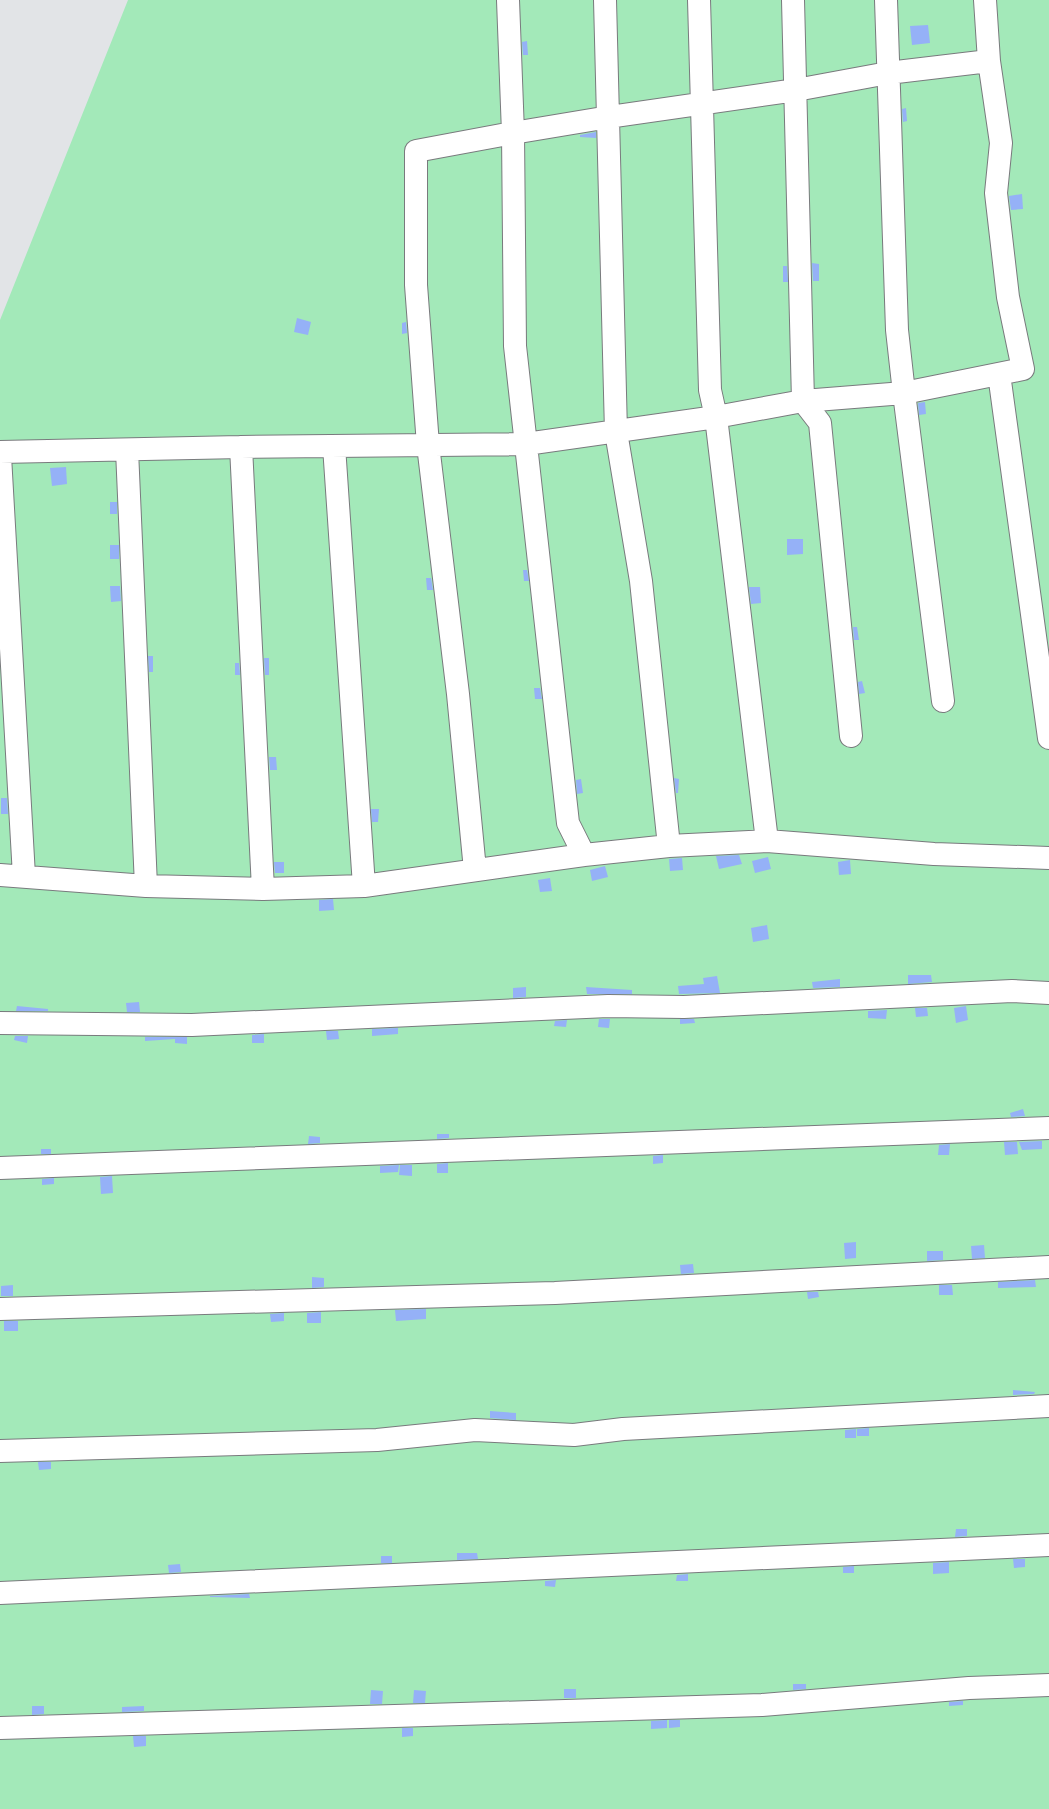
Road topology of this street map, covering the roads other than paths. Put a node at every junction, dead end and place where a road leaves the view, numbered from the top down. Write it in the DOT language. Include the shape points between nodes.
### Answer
graph roads {
  1 [pos="508,0"];
  2 [pos="606,0"];
  3 [pos="699,0"];
  4 [pos="793,0"];
  5 [pos="886,0"];
  6 [pos="985,0"];
  7 [pos="989,61"];
  8 [pos="888,73"];
  9 [pos="796,90"];
  10 [pos="701,104"];
  11 [pos="609,117"];
  12 [pos="513,133"];
  13 [pos="999,374"];
  14 [pos="904,393"];
  15 [pos="804,401"];
  16 [pos="716,417"];
  17 [pos="616,432"];
  18 [pos="526,444"];
  19 [pos="428,445"];
  20 [pos="334,446"];
  21 [pos="241,447"];
  22 [pos="127,450"];
  23 [pos="0,452"];
  24 [pos="0,456"];
  25 [pos="943,701"];
  26 [pos="851,736"];
  27 [pos="1049,738"];
  28 [pos="767,841"];
  29 [pos="668,846"];
  30 [pos="584,855"];
  31 [pos="1049,858"];
  32 [pos="474,870"];
  33 [pos="0,875"];
  34 [pos="24,876"];
  35 [pos="146,886"];
  36 [pos="364,886"];
  37 [pos="263,889"];
  38 [pos="1049,993"];
  39 [pos="0,1023"];
  40 [pos="1049,1128"];
  41 [pos="0,1168"];
  42 [pos="1049,1267"];
  43 [pos="0,1309"];
  44 [pos="1049,1406"];
  45 [pos="0,1451"];
  46 [pos="1049,1545"];
  47 [pos="0,1593"];
  48 [pos="1049,1685"];
  49 [pos="0,1728"];
  1 -- 12 [label="lane"];
  2 -- 11 [label="lane"];
  3 -- 10 [label="lane"];
  4 -- 9 [label="lane"];
  5 -- 8 [label="lane"];
  6 -- 7 [label="lane"];
  7 -- 8 [label="lane"];
  7 -- 13 [label="lane" via="1002,143 996,193 1008,297 1023,369"];
  8 -- 9 [label="lane"];
  8 -- 14 [label="lane" via="897,330"];
  9 -- 10 [label="lane"];
  9 -- 15 [label="lane"];
  10 -- 11 [label="lane"];
  10 -- 16 [label="lane" via="710,390"];
  11 -- 12 [label="lane"];
  11 -- 17 [label="lane"];
  12 -- 18 [label="lane" via="515,346"];
  12 -- 19 [label="lane" via="416,151 416,285"];
  13 -- 14 [label="lane"];
  13 -- 27 [label="lane"];
  14 -- 15 [label="lane"];
  14 -- 25 [label="lane"];
  15 -- 16 [label="lane"];
  15 -- 26 [label="lane" via="820,423"];
  16 -- 17 [label="lane"];
  16 -- 28 [label="lane"];
  17 -- 18 [label="lane"];
  17 -- 29 [label="lane" via="641,581"];
  18 -- 19 [label="lane"];
  18 -- 30 [label="lane" via="568,823"];
  19 -- 20 [label="lane"];
  19 -- 32 [label="lane" via="458,694"];
  20 -- 21 [label="lane"];
  20 -- 36 [label="lane"];
  21 -- 22 [label="lane"];
  21 -- 37 [label="lane"];
  22 -- 23 [label="lane"];
  22 -- 35 [label="lane"];
  24 -- 34 [label="lane"];
  28 -- 29 [label="lane"];
  28 -- 31 [label="lane" via="934,854"];
  29 -- 30 [label="lane"];
  30 -- 32 [label="lane"];
  32 -- 36 [label="lane"];
  33 -- 34 [label="lane"];
  34 -- 35 [label="lane"];
  35 -- 37 [label="lane"];
  36 -- 37 [label="lane"];
  38 -- 39 [label="lane" via="1012,990 684,1007 608,1006 192,1025"];
  40 -- 41 [label="lane"];
  42 -- 43 [label="lane" via="555,1293"];
  44 -- 45 [label="lane" via="631,1428 574,1435 474,1430 377,1440"];
  46 -- 47 [label="lane"];
  48 -- 49 [label="lane" via="968,1688 762,1705"];
}
